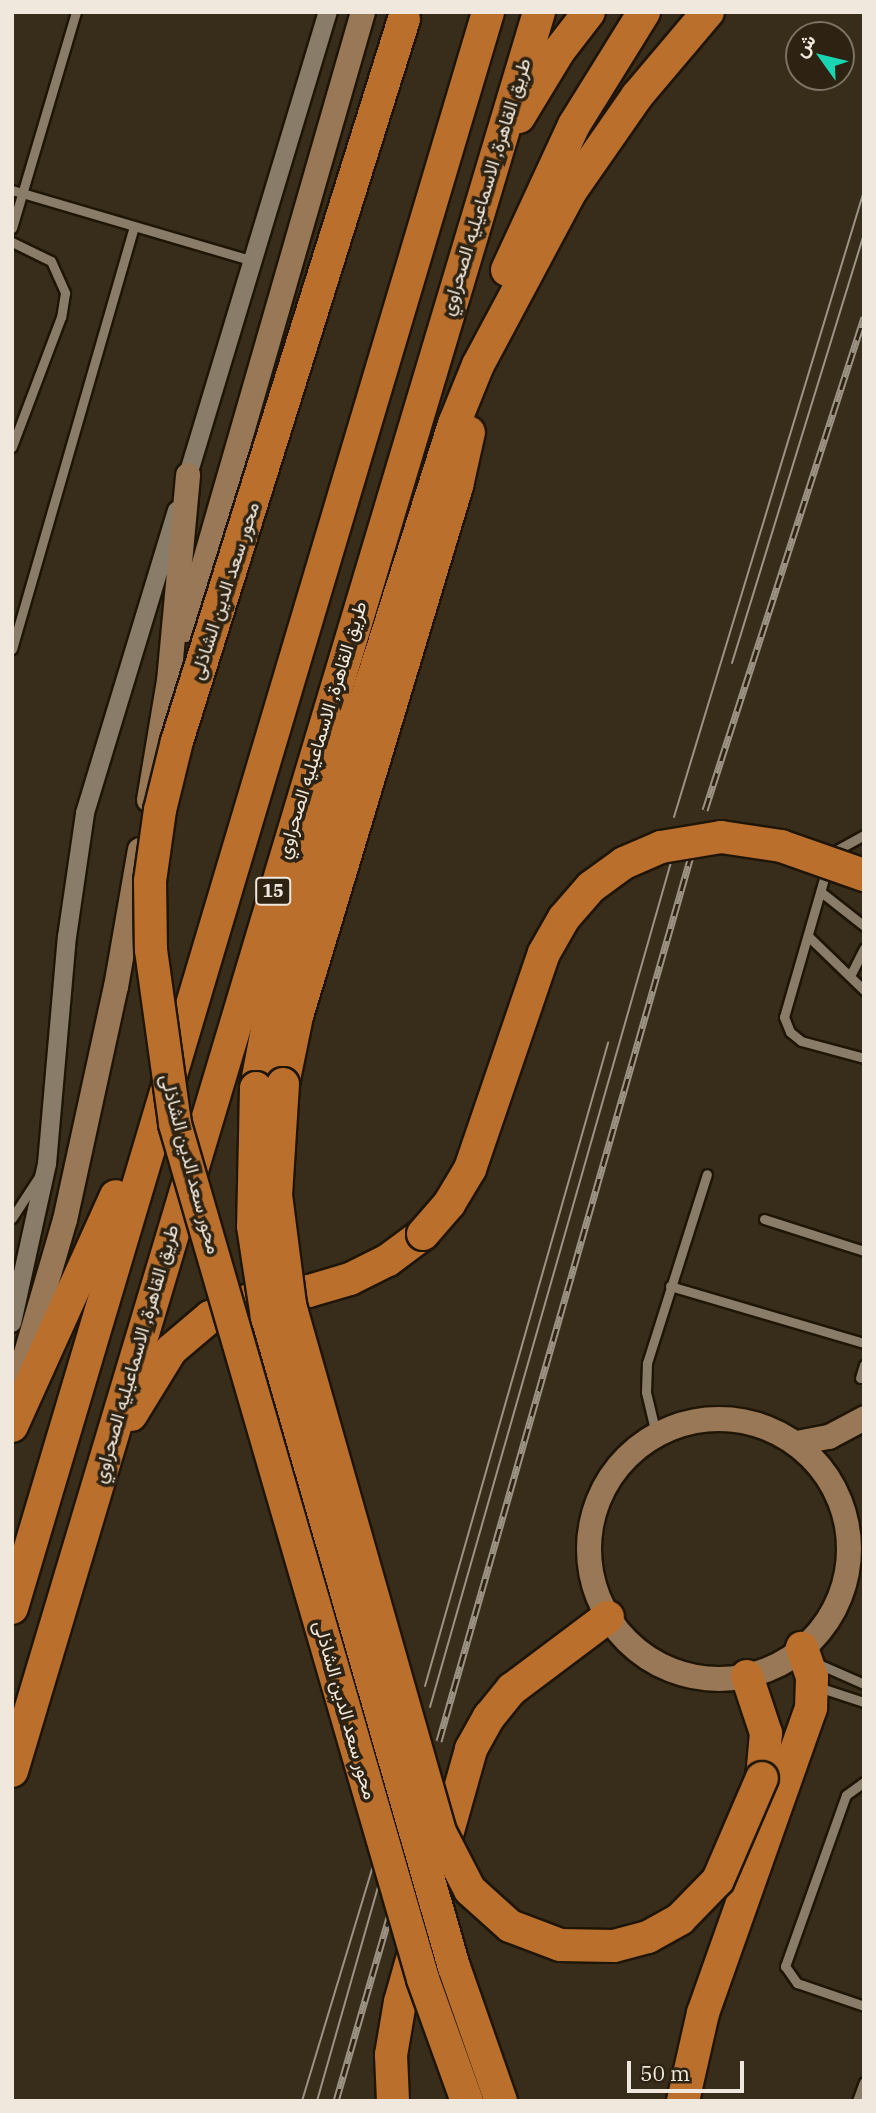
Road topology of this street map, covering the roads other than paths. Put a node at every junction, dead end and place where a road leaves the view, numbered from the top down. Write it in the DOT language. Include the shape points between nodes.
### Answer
graph roads {
  1 [pos="76,12"];
  2 [pos="328,12"];
  3 [pos="363,12"];
  4 [pos="488,12"];
  5 [pos="539,12"];
  6 [pos="589,12"];
  7 [pos="644,12"];
  8 [pos="708,12"];
  9 [pos="405,16"];
  10 [pos="488,177"];
  11 [pos="12,190"];
  12 [pos="23,193"];
  13 [pos="134,227"];
  14 [pos="12,228"];
  15 [pos="12,242"];
  16 [pos="254,261"];
  17 [pos="478,365"];
  18 [pos="12,447"];
  19 [pos="188,475"];
  20 [pos="12,649"];
  21 [pos="169,681"];
  22 [pos="864,835"];
  23 [pos="864,875"];
  24 [pos="821,892"];
  25 [pos="864,926"];
  26 [pos="808,936"];
  27 [pos="864,948"];
  28 [pos="849,976"];
  29 [pos="864,990"];
  30 [pos="864,1058"];
  31 [pos="269,1086"];
  32 [pos="159,1107"];
  33 [pos="47,1164"];
  34 [pos="707,1174"];
  35 [pos="12,1218"];
  36 [pos="764,1219"];
  37 [pos="864,1251"];
  38 [pos="670,1286"];
  39 [pos="12,1323"];
  40 [pos="864,1343"];
  41 [pos="864,1365"];
  42 [pos="860,1378"];
  43 [pos="12,1401"];
  44 [pos="864,1418"];
  45 [pos="12,1426"];
  46 [pos="656,1434"];
  47 [pos="797,1443"];
  48 [pos="105,1462"];
  49 [pos="864,1528"];
  50 [pos="849,1557"];
  51 [pos="12,1608"];
  52 [pos="608,1617"];
  53 [pos="808,1664"];
  54 [pos="747,1676"];
  55 [pos="864,1684"];
  56 [pos="864,1702"];
  57 [pos="12,1771"];
  58 [pos="864,1782"];
  59 [pos="864,2006"];
  60 [pos="864,2082"];
  61 [pos="393,2101"];
  62 [pos="467,2101"];
  63 [pos="501,2101"];
  64 [pos="683,2101"];
  65 [pos="857,2101"];
  1 -- 12 [label="lane"];
  2 -- 16 [label="street"];
  3 -- 21 [label="street"];
  4 -- 32 [label="highway, 15"];
  5 -- 10 [label="highway, طريق القاهرة, الاسماعيليه الصحراوي / 15"];
  6 -- 10 [label="highway" via="552,62"];
  7 -- 17 [label="highway" via="541,189 494,303"];
  8 -- 17 [label="highway" via="597,150 541,242"];
  9 -- 62 [label="highway, محور سعد الدين الشاذلى, bridge" via="177,741 160,810 150,881 151,950 175,1124 420,1968"];
  10 -- 48 [label="highway, طريق القاهرة, الاسماعيليه الصحراوي / 15"];
  11 -- 12 [label="lane"];
  12 -- 13 [label="lane"];
  12 -- 14 [label="lane"];
  13 -- 16 [label="lane"];
  13 -- 20 [label="lane"];
  15 -- 18 [label="lane" via="51,261 65,293 61,317"];
  16 -- 19 [label="street"];
  17 -- 31 [label="highway, محور سعد الدين الشاذلى" via="427,502 294,926"];
  19 -- 21 [label="street"];
  19 -- 33 [label="street" via="85,813 67,937"];
  21 -- 43 [label="street" via="116,987 65,1220"];
  22 -- 24 [label="lane" via="837,850"];
  23 -- 48 [label="highway, bridge" via="781,846 721,837 661,846 624,863 591,887 564,918 544,953 470,1169 449,1204 423,1234 388,1260 350,1279 240,1302 195,1326 161,1363"];
  24 -- 25 [label="lane"];
  24 -- 26 [label="lane"];
  26 -- 28 [label="lane"];
  26 -- 30 [label="lane" via="786,1025 801,1041"];
  27 -- 28 [label="lane"];
  28 -- 29 [label="lane"];
  31 -- 54 [label="highway, bridge" via="290,1305 440,1832 460,1875 495,1915 534,1938 578,1948 632,1942 672,1924 707,1895 727,1865 762,1778 764,1718"];
  31 -- 63 [label="highway, محور سعد الدين الشاذلى, bridge" via="251,1180 267,1317 454,1967"];
  32 -- 45 [label="highway"];
  32 -- 51 [label="highway, 15"];
  33 -- 35 [label="lane"];
  33 -- 39 [label="street"];
  34 -- 38 [label="lane"];
  36 -- 37 [label="lane"];
  38 -- 40 [label="lane"];
  38 -- 46 [label="lane" via="645,1377"];
  41 -- 42 [label="lane"];
  44 -- 47 [label="street" via="829,1437"];
  46 -- 47 [label="street" via="690,1421 728,1418 764,1426"];
  46 -- 52 [label="street" via="614,1471 591,1522 591,1577"];
  47 -- 50 [label="street" via="833,1485 846,1520"];
  48 -- 57 [label="highway, طريق القاهرة, الاسماعيليه الصحراوي / 15"];
  49 -- 50 [label="street"];
  50 -- 53 [label="street" via="834,1610"];
  52 -- 54 [label="street" via="641,1654 674,1671 710,1679"];
  52 -- 61 [label="highway" via="512,1689 471,1749 394,2029"];
  53 -- 54 [label="street" via="782,1663"];
  53 -- 55 [label="lane"];
  53 -- 56 [label="lane"];
  53 -- 64 [label="highway" via="807,1719 703,2014"];
  58 -- 59 [label="lane" via="846,1795 785,1966 797,1983"];
  60 -- 65 [label="lane"];
}
